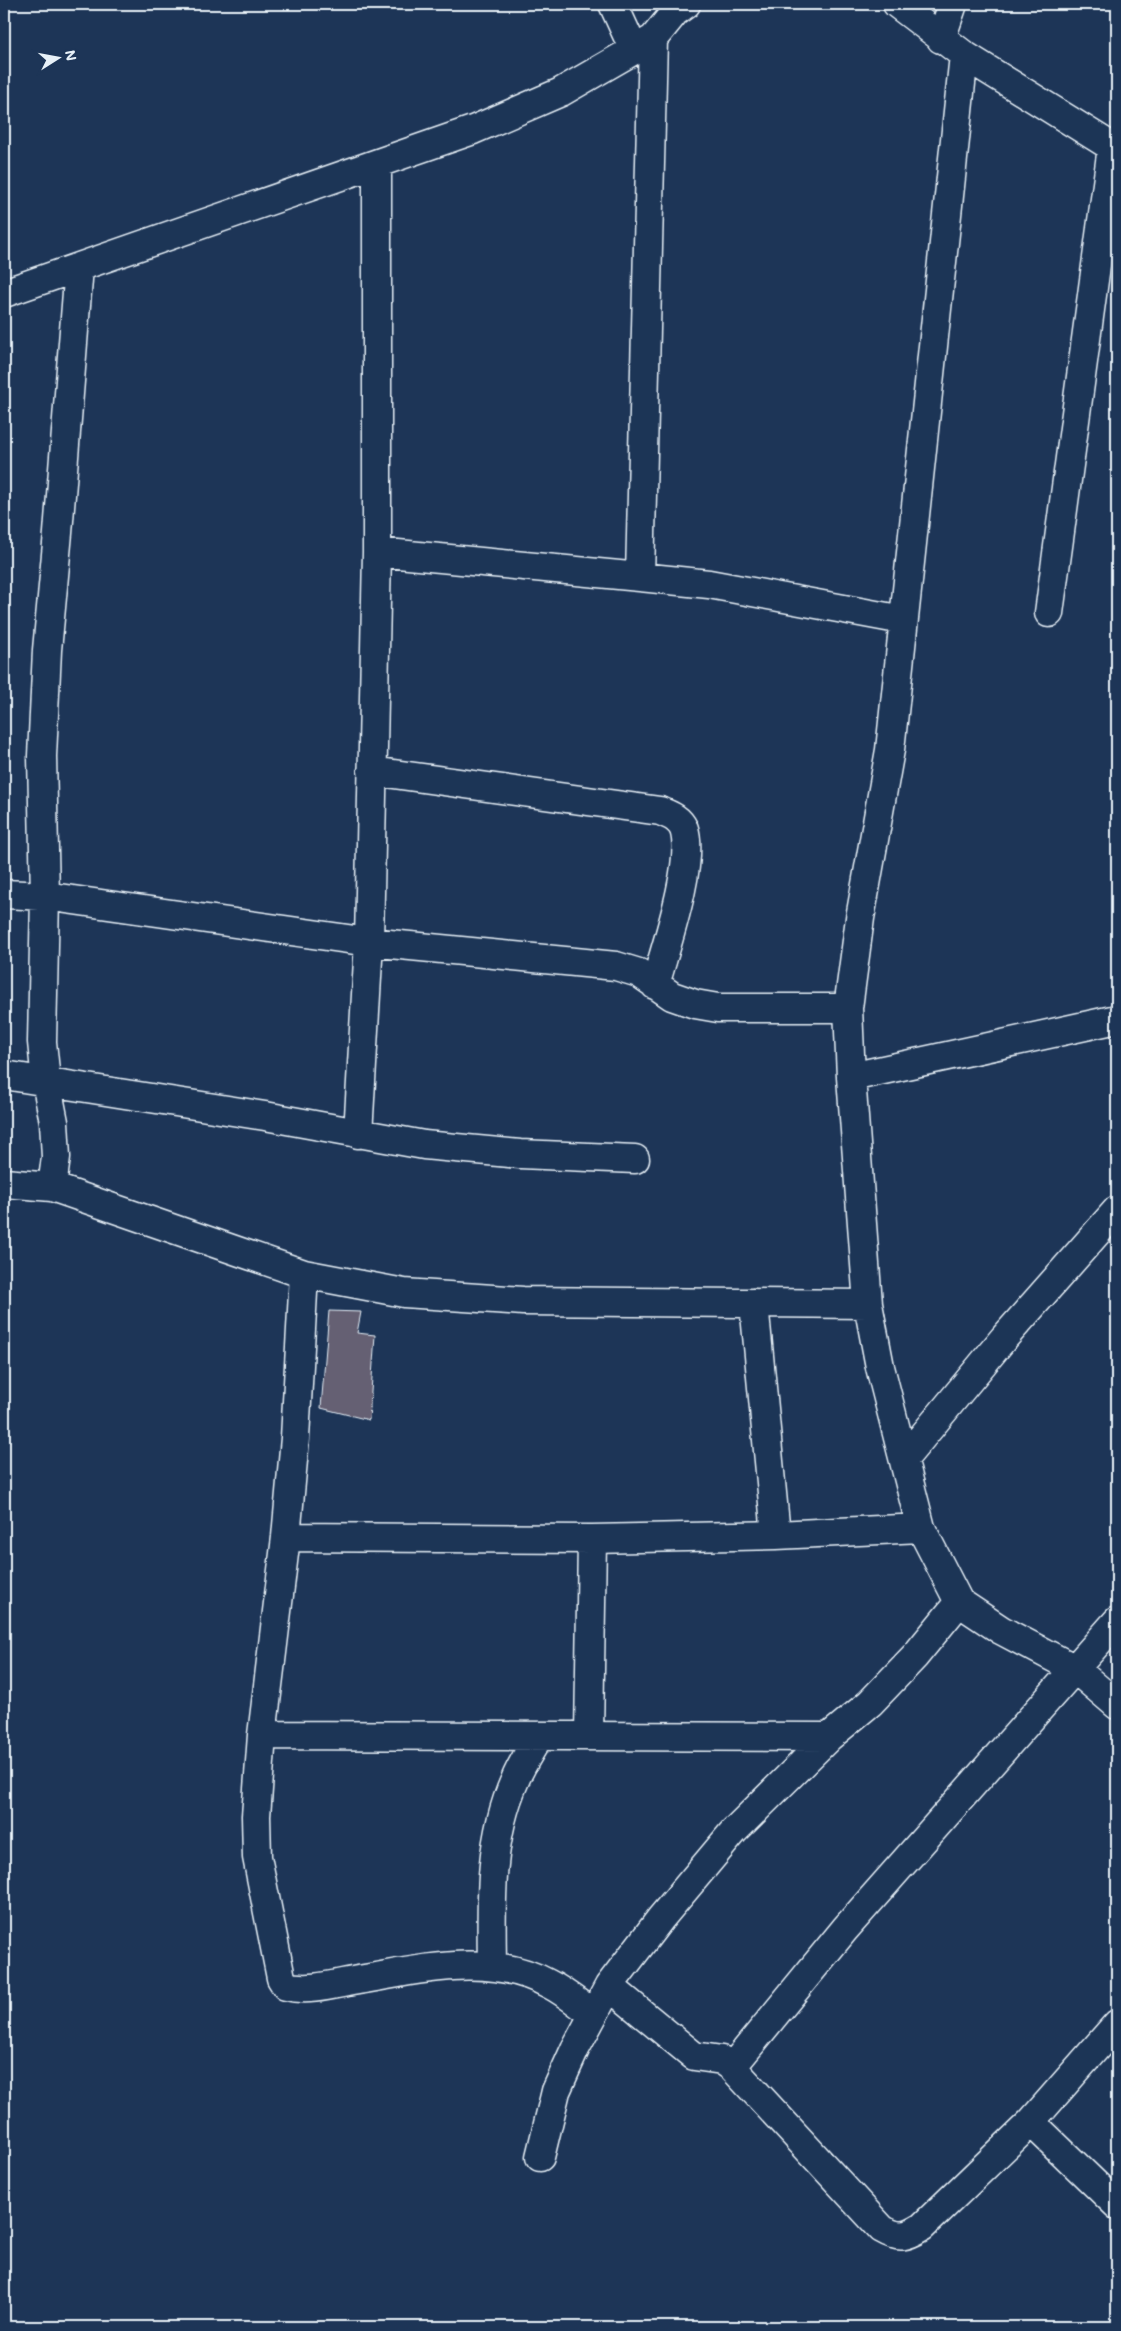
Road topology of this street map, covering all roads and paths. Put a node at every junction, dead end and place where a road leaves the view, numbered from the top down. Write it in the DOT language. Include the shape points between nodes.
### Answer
graph roads {
  1 [pos="613,4"];
  2 [pos="686,4"];
  3 [pos="896,4"];
  4 [pos="953,4"];
  5 [pos="941,39"];
  6 [pos="643,45"];
  7 [pos="964,56"];
  8 [pos="1115,149"];
  9 [pos="378,164"];
  10 [pos="79,267"];
  11 [pos="4,293"];
  12 [pos="377,552"];
  13 [pos="640,577"];
  14 [pos="1048,613"];
  15 [pos="903,620"];
  16 [pos="372,772"];
  17 [pos="4,894"];
  18 [pos="45,896"];
  19 [pos="369,942"];
  20 [pos="655,985"];
  21 [pos="848,1008"];
  22 [pos="1117,1019"];
  23 [pos="4,1075"];
  24 [pos="851,1077"];
  25 [pos="46,1081"];
  26 [pos="358,1134"];
  27 [pos="635,1159"];
  28 [pos="4,1183"];
  29 [pos="52,1187"];
  30 [pos="1117,1210"];
  31 [pos="304,1274"];
  32 [pos="754,1303"];
  33 [pos="868,1304"];
  34 [pos="904,1459"];
  35 [pos="921,1528"];
  36 [pos="776,1535"];
  37 [pos="286,1537"];
  38 [pos="592,1540"];
  39 [pos="959,1602"];
  40 [pos="1117,1621"];
  41 [pos="1075,1670"];
  42 [pos="1117,1705"];
  43 [pos="262,1735"];
  44 [pos="539,1736"];
  45 [pos="589,1736"];
  46 [pos="829,1737"];
  47 [pos="492,1965"];
  48 [pos="609,1986"];
  49 [pos="593,2014"];
  50 [pos="1117,2024"];
  51 [pos="732,2067"];
  52 [pos="1031,2122"];
  53 [pos="540,2157"];
  54 [pos="1117,2205"];
  1 -- 6 [label="street"];
  2 -- 6 [label="street"];
  3 -- 5 [label="street"];
  4 -- 5 [label="street"];
  5 -- 7 [label="street"];
  6 -- 9 [label="street" via="561,92 473,130"];
  6 -- 13 [label="street"];
  7 -- 8 [label="street"];
  7 -- 15 [label="street"];
  8 -- 14 [label="street"];
  9 -- 10 [label="street"];
  9 -- 12 [label="street"];
  10 -- 11 [label="street"];
  10 -- 18 [label="street" via="47,650 42,756"];
  12 -- 13 [label="street"];
  12 -- 16 [label="street"];
  13 -- 15 [label="street" via="709,584"];
  15 -- 21 [label="street" via="890,750 860,918"];
  16 -- 19 [label="street"];
  16 -- 20 [label="street" via="660,812 675,817 683,828 687,843 684,871"];
  17 -- 18 [label="street"];
  18 -- 19 [label="street"];
  18 -- 25 [label="street" via="42,1042"];
  19 -- 20 [label="street" via="616,966 639,973"];
  19 -- 26 [label="street"];
  20 -- 21 [label="street" via="672,996 718,1008"];
  21 -- 24 [label="street"];
  22 -- 24 [label="street"];
  23 -- 25 [label="street"];
  24 -- 33 [label="street"];
  25 -- 26 [label="street"];
  25 -- 29 [label="street" via="54,1122 56,1157"];
  26 -- 27 [label="street" via="424,1145 520,1154"];
  28 -- 29 [label="street"];
  29 -- 31 [label="street"];
  30 -- 34 [label="street" via="1004,1338"];
  31 -- 32 [label="street" via="404,1293 523,1301"];
  31 -- 37 [label="street"];
  32 -- 33 [label="street"];
  32 -- 36 [label="street"];
  33 -- 34 [label="street" via="880,1367"];
  34 -- 35 [label="street"];
  35 -- 36 [label="street"];
  35 -- 39 [label="street"];
  36 -- 38 [label="street"];
  37 -- 38 [label="street"];
  37 -- 43 [label="street"];
  38 -- 45 [label="street"];
  39 -- 41 [label="street" via="1001,1630"];
  39 -- 46 [label="street" via="916,1656 870,1703"];
  40 -- 41 [label="street"];
  41 -- 42 [label="street"];
  41 -- 51 [label="street" via="845,1929"];
  43 -- 44 [label="street"];
  43 -- 47 [label="street" via="256,1816 257,1857 281,1978 286,1986 308,1988 422,1970"];
  44 -- 45 [label="street"];
  44 -- 47 [label="street" via="515,1779 500,1820 491,1896"];
  45 -- 46 [label="street"];
  46 -- 48 [label="street" via="734,1830"];
  47 -- 49 [label="street" via="520,1971 550,1984"];
  48 -- 49 [label="street"];
  48 -- 51 [label="street" via="694,2056 722,2060"];
  49 -- 53 [label="street" via="556,2091"];
  50 -- 52 [label="street"];
  51 -- 52 [label="street" via="882,2229 895,2236 910,2235 922,2227"];
  52 -- 54 [label="street"];
}
